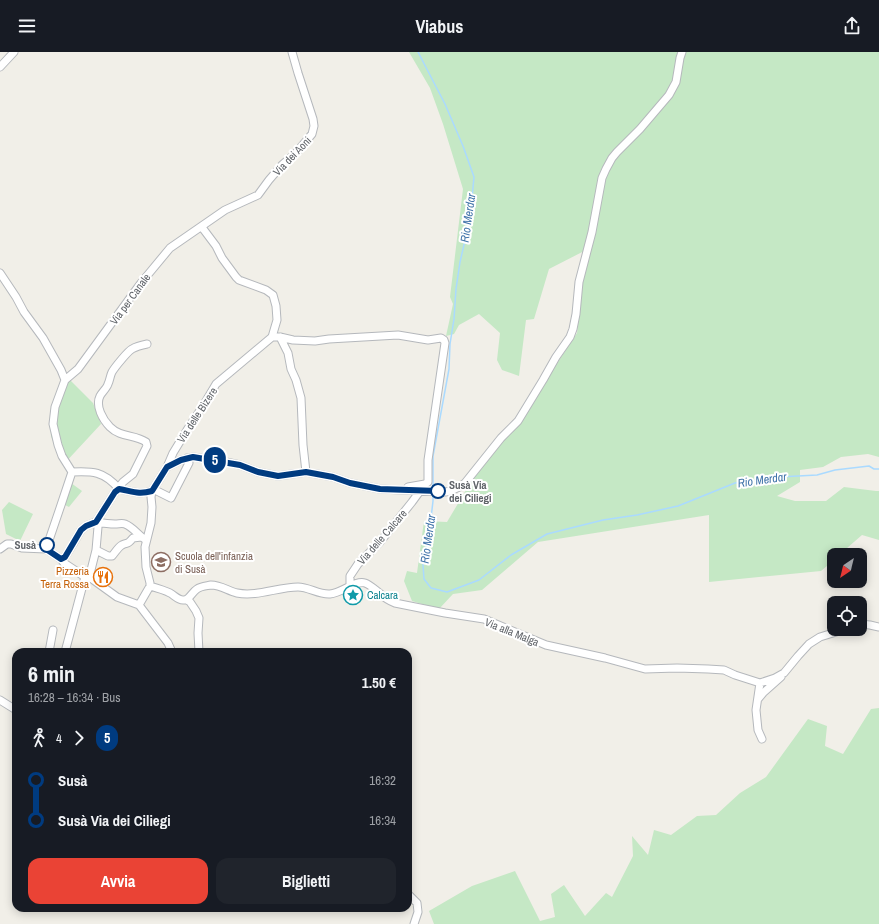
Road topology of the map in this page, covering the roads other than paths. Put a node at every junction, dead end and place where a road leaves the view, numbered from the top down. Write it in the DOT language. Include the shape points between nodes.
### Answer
graph roads {
  1 [pos="14,52"];
  2 [pos="292,52"];
  3 [pos="682,52"];
  4 [pos="0,67"];
  5 [pos="202,226"];
  6 [pos="0,273"];
  7 [pos="272,338"];
  8 [pos="280,338"];
  9 [pos="147,344"];
  10 [pos="65,380"];
  11 [pos="187,458"];
  12 [pos="167,467"];
  13 [pos="72,472"];
  14 [pos="306,472"];
  15 [pos="119,489"];
  16 [pos="152,490"];
  17 [pos="403,490"];
  18 [pos="420,491"];
  19 [pos="412,502"];
  20 [pos="96,522"];
  21 [pos="143,539"];
  22 [pos="0,549"];
  23 [pos="46,549"];
  24 [pos="96,550"];
  25 [pos="61,559"];
  26 [pos="87,577"];
  27 [pos="150,586"];
  28 [pos="350,586"];
  29 [pos="187,600"];
  30 [pos="139,605"];
  31 [pos="867,625"];
  32 [pos="879,627"];
  33 [pos="53,630"];
  34 [pos="827,635"];
  35 [pos="50,648"];
  36 [pos="66,648"];
  37 [pos="170,648"];
  38 [pos="199,648"];
  39 [pos="784,674"];
  40 [pos="760,683"];
  41 [pos="758,699"];
  42 [pos="0,700"];
  43 [pos="12,708"];
  44 [pos="762,739"];
  45 [pos="412,898"];
  46 [pos="414,924"];
  1 -- 4 [label="street"];
  2 -- 5 [label="street, Via dei Aoni" via="313,119 312,134 258,195 225,210"];
  3 -- 18 [label="street" via="676,82 669,96 612,158 604,174 579,282 576,314 570,337 518,421 501,438 470,478 461,486 446,492"];
  5 -- 7 [label="street" via="239,280 273,295 277,320"];
  5 -- 10 [label="street, Via per Canale" via="170,248 78,369"];
  6 -- 10 [label="street" via="43,338"];
  7 -- 8 [label="street"];
  7 -- 12 [label="street, Via delle Bìzere" via="216,384"];
  8 -- 14 [label="street" via="288,353 301,398"];
  8 -- 17 [label="street" via="315,341 398,335 444,340 428,460 428,482"];
  9 -- 15 [label="street" via="131,349 126,355 112,372 98,403 98,408 110,427 120,434 146,442 133,474"];
  10 -- 13 [label="street" via="55,407 53,424 62,456"];
  11 -- 12 [label="street"];
  11 -- 14 [label="street" via="226,462 278,476"];
  11 -- 16 [label="street" via="189,463 171,498"];
  12 -- 16 [label="street, Via delle Bìzere"];
  13 -- 15 [label="street" via="92,471 105,476"];
  13 -- 23 [label="street"];
  14 -- 17 [label="street" via="367,487"];
  15 -- 16 [label="street" via="140,494"];
  15 -- 20 [label="street"];
  16 -- 21 [label="street" via="151,523"];
  17 -- 18 [label="street"];
  17 -- 19 [label="street"];
  18 -- 19 [label="street, Via delle Calcare"];
  19 -- 28 [label="street, Via delle Calcare" via="380,542 358,564 350,576"];
  20 -- 21 [label="street" via="123,523"];
  20 -- 24 [label="street"];
  20 -- 25 [label="street" via="81,530 65,557"];
  21 -- 24 [label="street" via="134,538 118,548 112,556"];
  21 -- 27 [label="street"];
  22 -- 23 [label="street" via="7,544 22,548"];
  23 -- 25 [label="street"];
  24 -- 26 [label="street"];
  25 -- 26 [label="street"];
  26 -- 30 [label="street" via="117,597"];
  26 -- 36 [label="street"];
  27 -- 29 [label="street" via="160,588 178,599"];
  27 -- 30 [label="street"];
  28 -- 29 [label="street, Via alla Malga" via="328,594 298,587 251,594 237,593 213,585 197,589"];
  28 -- 40 [label="street, Via alla Malga" via="365,583 395,602 484,619 546,646 645,669 724,670"];
  29 -- 38 [label="street" via="199,618"];
  30 -- 37 [label="street"];
  31 -- 32 [label="street"];
  33 -- 35 [label="street"];
  34 -- 39 [label="street" via="809,644"];
  39 -- 40 [label="street"];
  39 -- 41 [label="street"];
  40 -- 41 [label="street"];
  41 -- 44 [label="street" via="756,710 758,730"];
  42 -- 43 [label="street"];
  45 -- 46 [label="street" via="417,903 418,912"];
}
